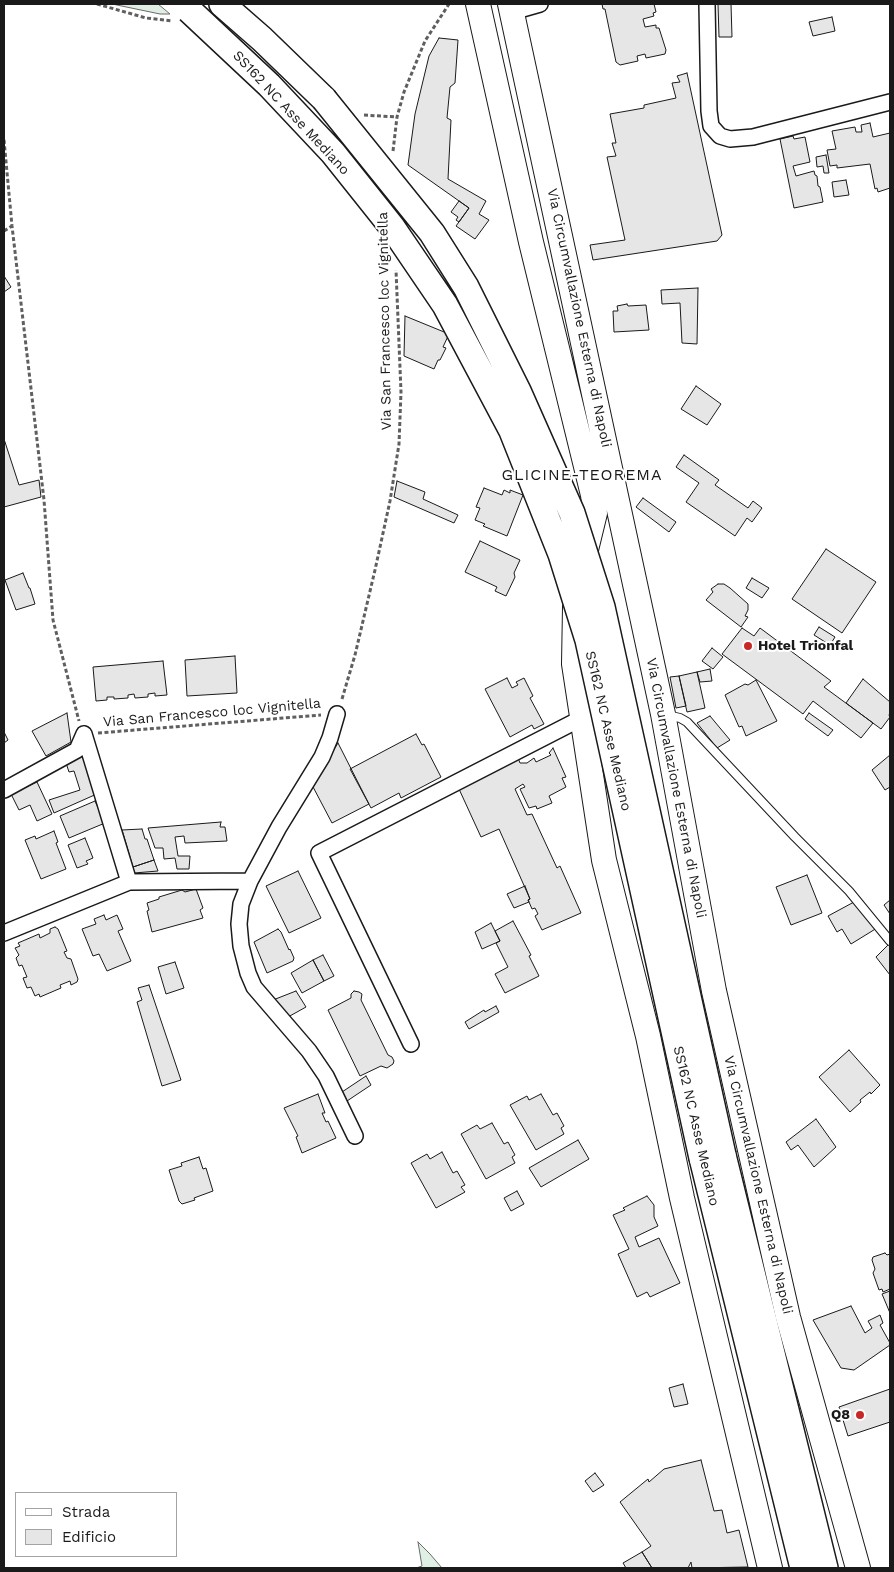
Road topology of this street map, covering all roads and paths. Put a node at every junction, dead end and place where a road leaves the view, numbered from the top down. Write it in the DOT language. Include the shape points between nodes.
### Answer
graph roads {
  1 [pos="222,4"];
  2 [pos="449,4"];
  3 [pos="478,4"];
  4 [pos="540,4"];
  5 [pos="707,4"];
  6 [pos="185,7"];
  7 [pos="511,8"];
  8 [pos="890,102"];
  9 [pos="4,140"];
  10 [pos="4,154"];
  11 [pos="393,156"];
  12 [pos="12,226"];
  13 [pos="4,231"];
  14 [pos="396,261"];
  15 [pos="337,714"];
  16 [pos="663,714"];
  17 [pos="582,718"];
  18 [pos="84,734"];
  19 [pos="4,790"];
  20 [pos="250,881"];
  21 [pos="129,882"];
  22 [pos="4,933"];
  23 [pos="890,941"];
  24 [pos="411,1044"];
  25 [pos="355,1136"];
  26 [pos="713,1156"];
  27 [pos="770,1568"];
  28 [pos="819,1568"];
  29 [pos="858,1568"];
  1 -- 26 [label="highway, SS162 NC Asse Mediano, bridge" via="324,99 432,233 466,287 518,391 572,512 602,607"];
  2 -- 11 [label="path" via="424,42 404,92 397,117"];
  3 -- 17 [label="main road, Via Circumvallazione Esterna di Napoli" via="593,495 595,513 574,615 574,664"];
  4 -- 7 [label="street"];
  5 -- 8 [label="street" via="708,111 711,126 720,136 730,139 753,137"];
  6 -- 26 [label="highway, SS162 NC Asse Mediano, bridge" via="269,85 333,153 392,227 445,305 512,431 562,554 588,640"];
  7 -- 16 [label="main road, Via Circumvallazione Esterna di Napoli"];
  9 -- 10 [label="path"];
  10 -- 12 [label="path"];
  12 -- 13 [label="path"];
  12 -- 18 [label="path" via="44,500 53,620"];
  14 -- 15 [label="path, Via San Francesco loc Vignitella" via="401,392 399,444 373,579"];
  15 -- 18 [label="path, Via San Francesco loc Vignitella"];
  15 -- 20 [label="street" via="322,757"];
  16 -- 23 [label="lane" via="687,722 849,891"];
  16 -- 29 [label="main road, Via Circumvallazione Esterna di Napoli" via="714,991 786,1308"];
  17 -- 24 [label="street" via="319,853"];
  17 -- 27 [label="main road, Via Circumvallazione Esterna di Napoli" via="604,860 648,1036 682,1198"];
  18 -- 19 [label="street" via="77,750"];
  18 -- 21 [label="street"];
  20 -- 21 [label="street"];
  20 -- 25 [label="street" via="241,904 239,924 248,973 254,987 309,1051 326,1076"];
  21 -- 22 [label="street"];
  26 -- 28 [label="highway, SS162 NC Asse Mediano"];
}
